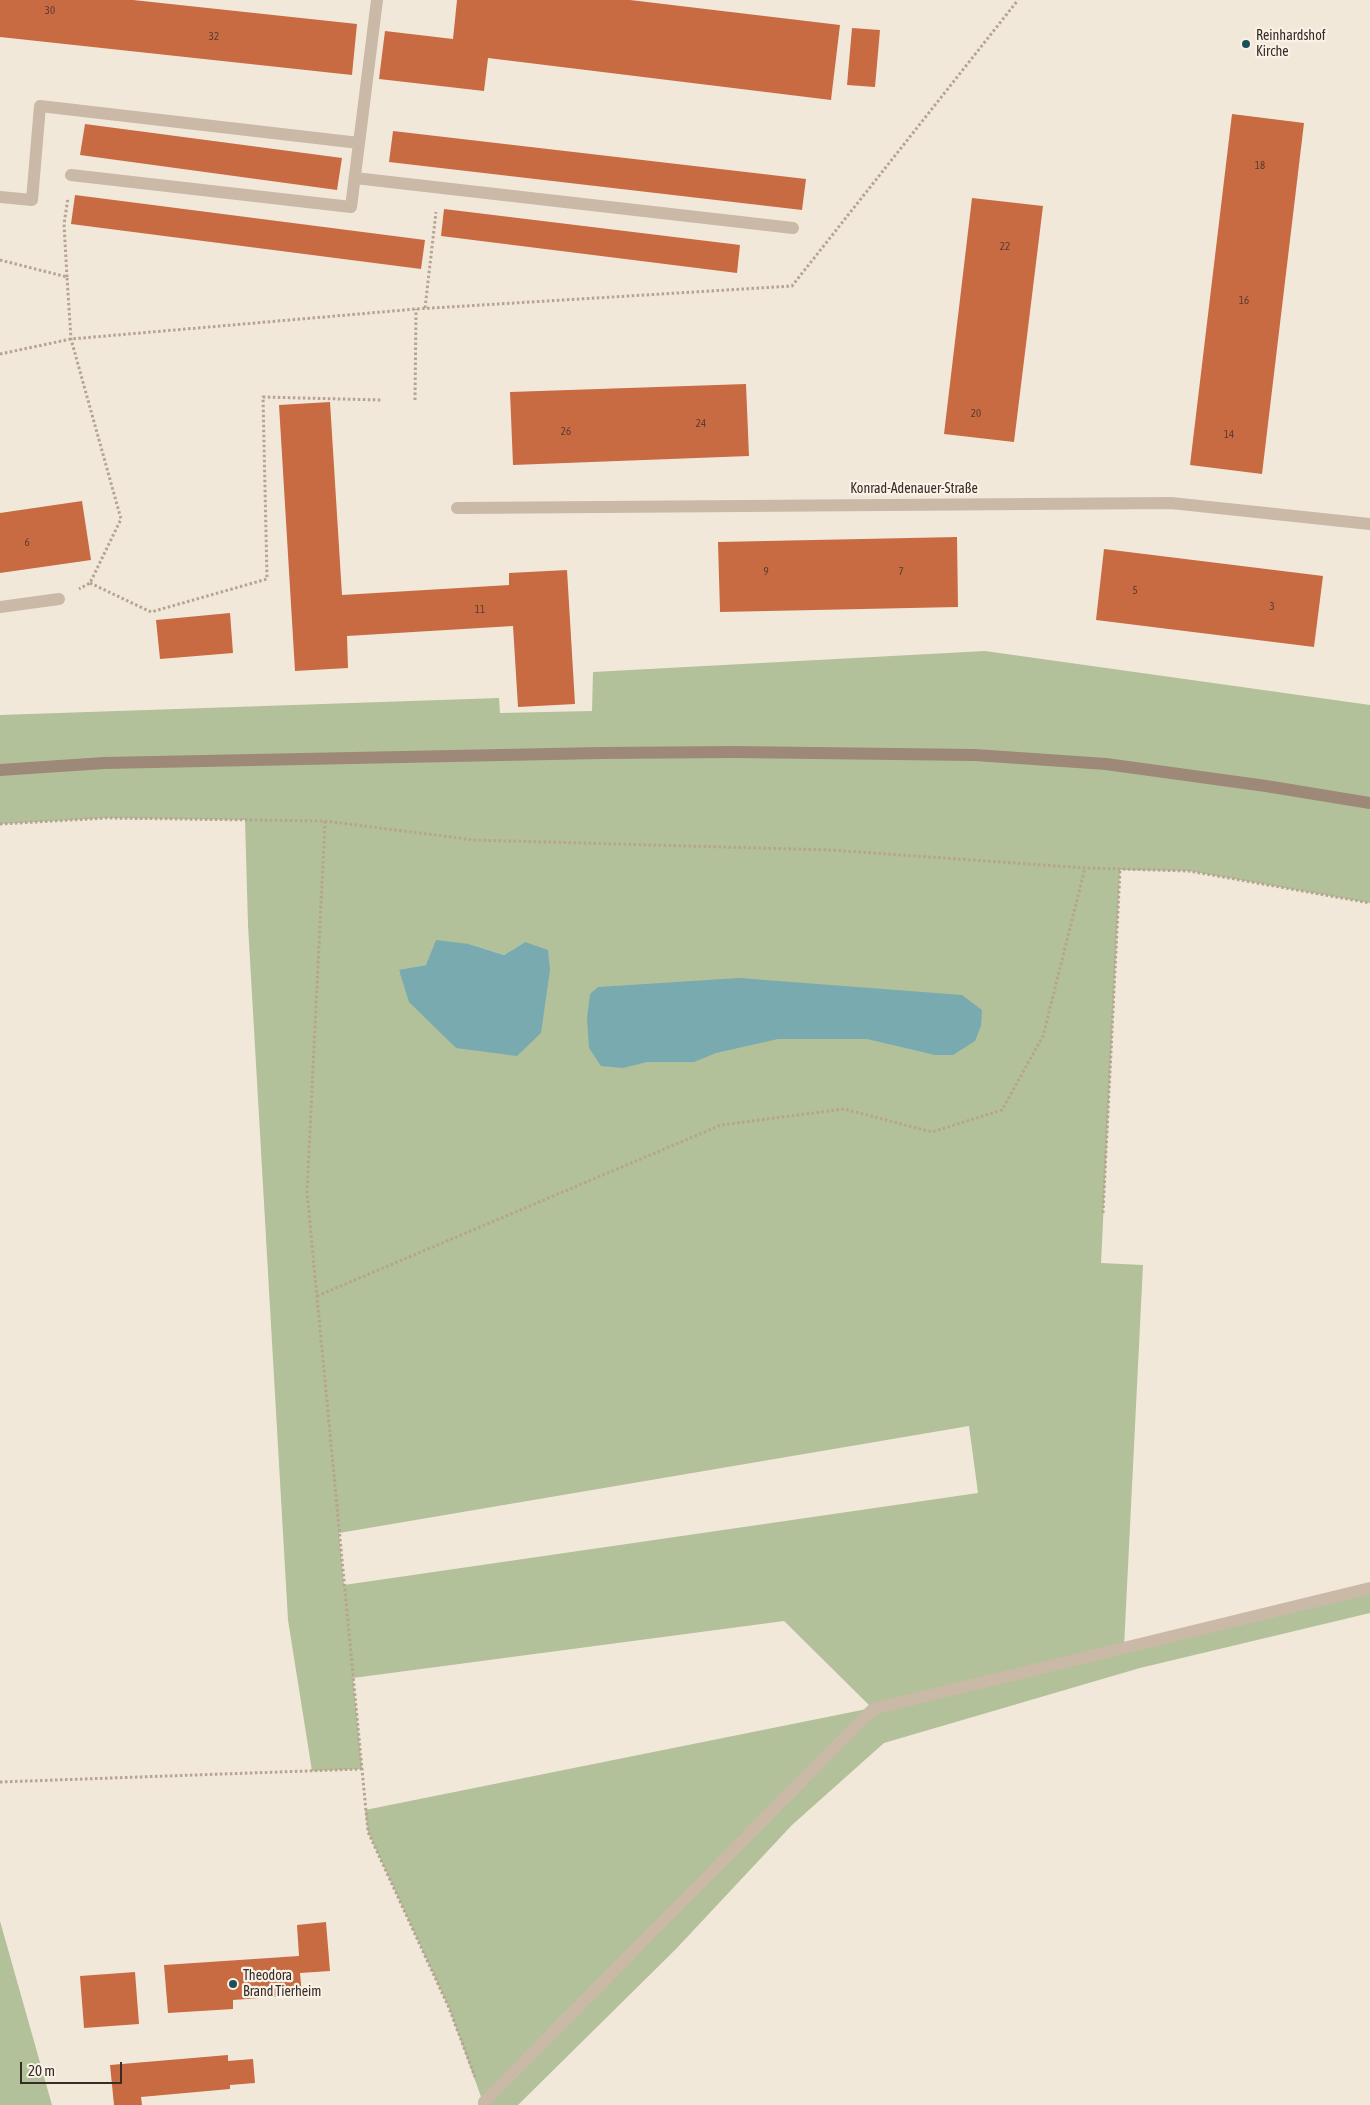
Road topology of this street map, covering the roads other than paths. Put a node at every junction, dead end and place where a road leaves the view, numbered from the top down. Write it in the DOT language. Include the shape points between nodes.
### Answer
graph roads {
  1 [pos="377,0"];
  2 [pos="359,143"];
  3 [pos="71,175"];
  4 [pos="355,178"];
  5 [pos="0,197"];
  6 [pos="793,228"];
  7 [pos="457,508"];
  8 [pos="1370,524"];
  9 [pos="59,599"];
  10 [pos="0,607"];
  11 [pos="0,770"];
  12 [pos="1370,803"];
  13 [pos="1370,1588"];
  14 [pos="482,2104"];
  1 -- 2 [label="street"];
  2 -- 4 [label="street"];
  2 -- 5 [label="street" via="40,106 32,200"];
  3 -- 4 [label="street" via="352,207"];
  4 -- 6 [label="street"];
  7 -- 8 [label="street, Konrad-Adenauer-Straße" via="1170,503"];
  9 -- 10 [label="street"];
  11 -- 12 [label="main road" via="104,763 591,753 975,755 1106,764"];
  13 -- 14 [label="street" via="873,1709"];
}
